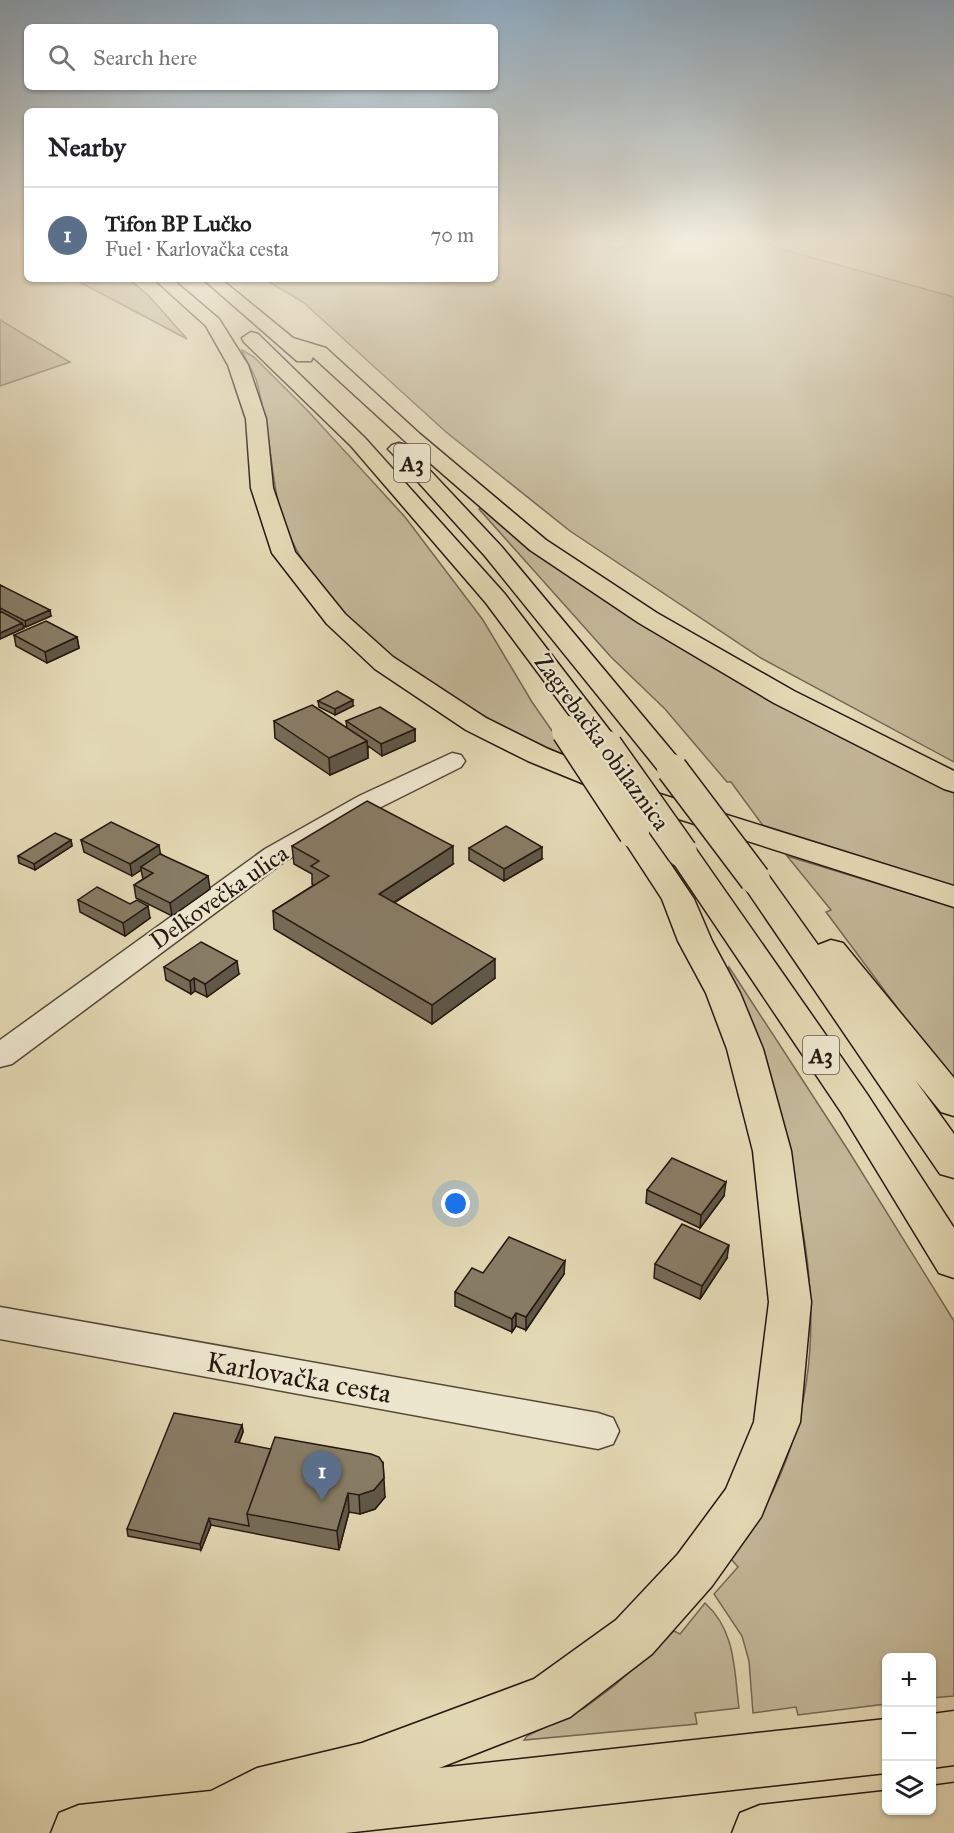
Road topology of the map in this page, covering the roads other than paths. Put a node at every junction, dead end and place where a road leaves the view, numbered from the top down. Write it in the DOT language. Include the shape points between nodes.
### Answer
graph roads {
  1 [pos="216,328"];
  2 [pos="240,328"];
  3 [pos="269,328"];
  4 [pos="286,342"];
  5 [pos="568,696"];
  6 [pos="452,760"];
  7 [pos="954,783"];
  8 [pos="754,879"];
  9 [pos="954,897"];
  10 [pos="0,1056"];
  11 [pos="954,1103"];
  12 [pos="954,1164"];
  13 [pos="954,1262"];
  14 [pos="0,1323"];
  15 [pos="598,1431"];
  16 [pos="954,1738"];
  17 [pos="936,1740"];
  18 [pos="882,1746"];
  19 [pos="954,1811"];
  20 [pos="216,1819"];
  21 [pos="778,1831"];
  22 [pos="79,1833"];
  1 -- 9 [label="highway" via="238,365 256,419 262,488 284,553 336,619 384,663 476,724 549,760 649,800"];
  2 -- 5 [label="highway, Zagrebačka obilaznica / A3" via="358,442 495,598"];
  3 -- 4 [label="highway, Zagrebačka obilaznica / A3"];
  4 -- 7 [label="highway" via="320,352 538,545 648,618 784,697"];
  4 -- 8 [label="highway, Zagrebačka obilaznica / A3, bridge" via="388,437 529,593 672,769"];
  5 -- 13 [label="highway, Zagrebačka obilaznica / A3, bridge" via="682,852 848,1094"];
  5 -- 20 [label="highway, bridge" via="567,731 678,899 745,1049 772,1151 790,1302 777,1422 744,1502 684,1583 634,1637 550,1699 362,1770 257,1796"];
  6 -- 10 [label="street, Delkovečka ulica" via="275,855"];
  8 -- 11 [label="highway" via="790,898"];
  8 -- 12 [label="highway, Zagrebačka obilaznica / A3"];
  14 -- 15 [label="street, Karlovačka cesta"];
  16 -- 17 [label="highway"];
  18 -- 20 [label="highway"];
  19 -- 21 [label="highway"];
  20 -- 22 [label="highway"];
}
